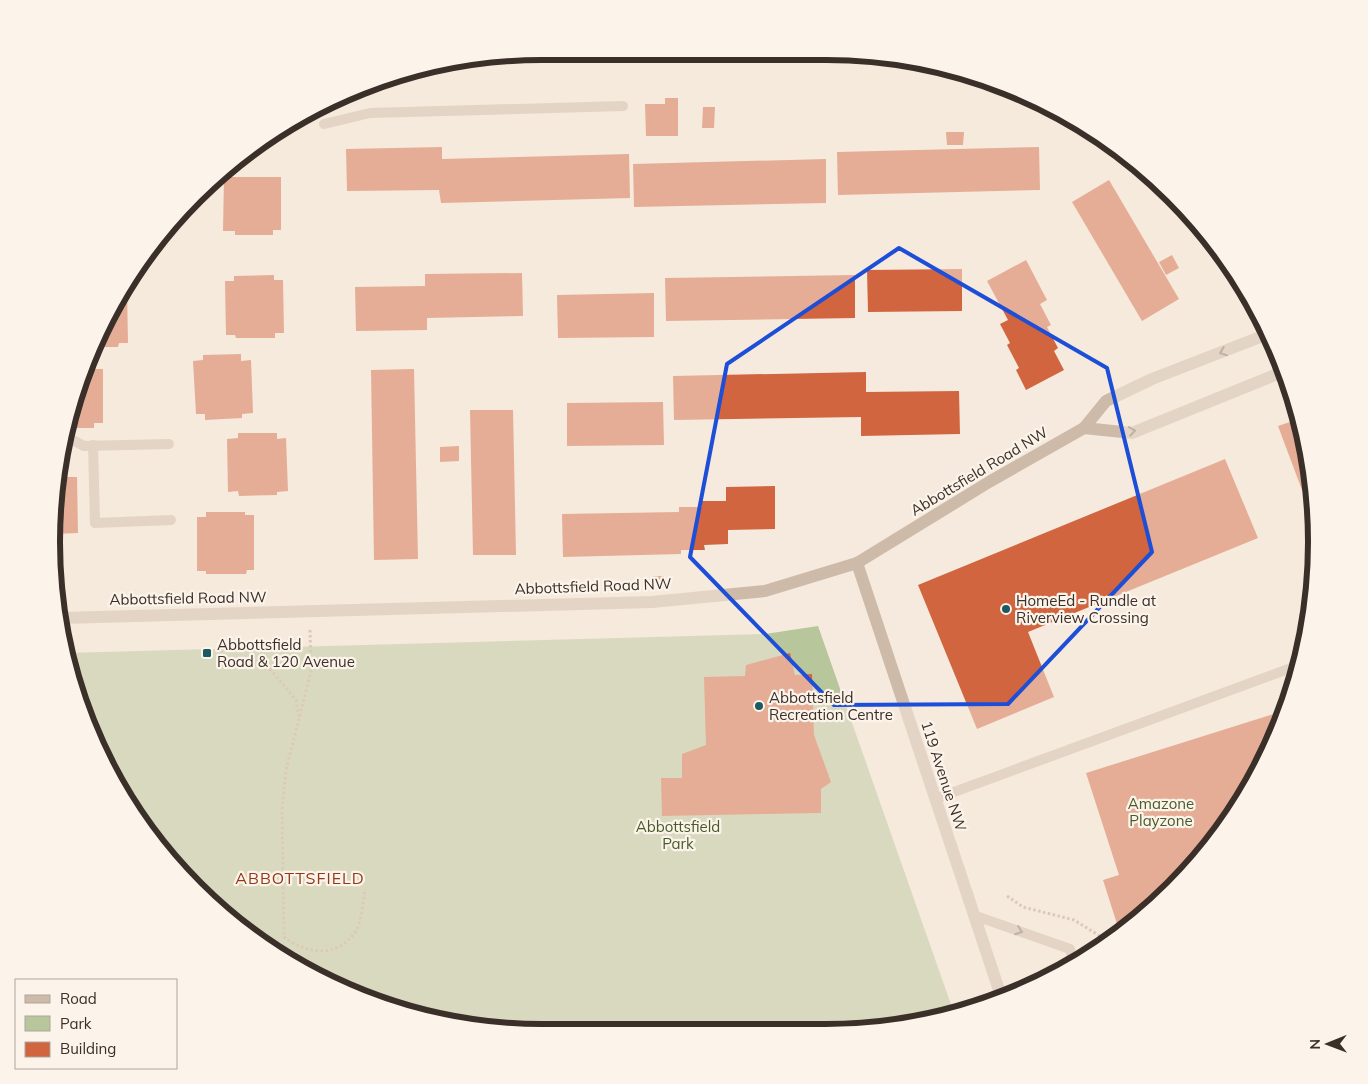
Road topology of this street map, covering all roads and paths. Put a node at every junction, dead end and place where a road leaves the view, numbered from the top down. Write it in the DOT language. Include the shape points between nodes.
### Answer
graph roads {
  1 [pos="623,106"];
  2 [pos="324,124"];
  3 [pos="1261,337"];
  4 [pos="1277,374"];
  5 [pos="1084,428"];
  6 [pos="71,439"];
  7 [pos="169,444"];
  8 [pos="93,446"];
  9 [pos="172,520"];
  10 [pos="856,563"];
  11 [pos="310,611"];
  12 [pos="66,618"];
  13 [pos="264,650"];
  14 [pos="1291,669"];
  15 [pos="299,720"];
  16 [pos="935,799"];
  17 [pos="366,889"];
  18 [pos="1007,896"];
  19 [pos="973,915"];
  20 [pos="1102,937"];
  21 [pos="1072,956"];
  22 [pos="1000,991"];
  1 -- 2 [label="lane" via="370,113"];
  3 -- 5 [label="street, Abbottsfield Road NW, one-way" via="1152,379 1106,401"];
  5 -- 4 [label="street, one-way" via="1132,433"];
  5 -- 10 [label="street, Abbottsfield Road NW"];
  6 -- 8 [label="lane" via="84,446"];
  7 -- 8 [label="lane"];
  8 -- 9 [label="lane" via="95,523"];
  10 -- 11 [label="street, Abbottsfield Road NW" via="765,591 652,602"];
  10 -- 16 [label="street, 119 Avenue NW"];
  11 -- 12 [label="street, Abbottsfield Road NW"];
  11 -- 15 [label="path" via="311,671"];
  13 -- 15 [label="path" via="269,668 296,700"];
  14 -- 16 [label="lane"];
  15 -- 17 [label="path" via="286,770 282,809 284,937 298,947 323,952 343,946 357,929"];
  16 -- 19 [label="street, 119 Avenue NW"];
  18 -- 20 [label="path" via="1023,907 1074,920"];
  19 -- 21 [label="lane, one-way" via="1070,949"];
  19 -- 22 [label="street, 119 Avenue NW"];
}
